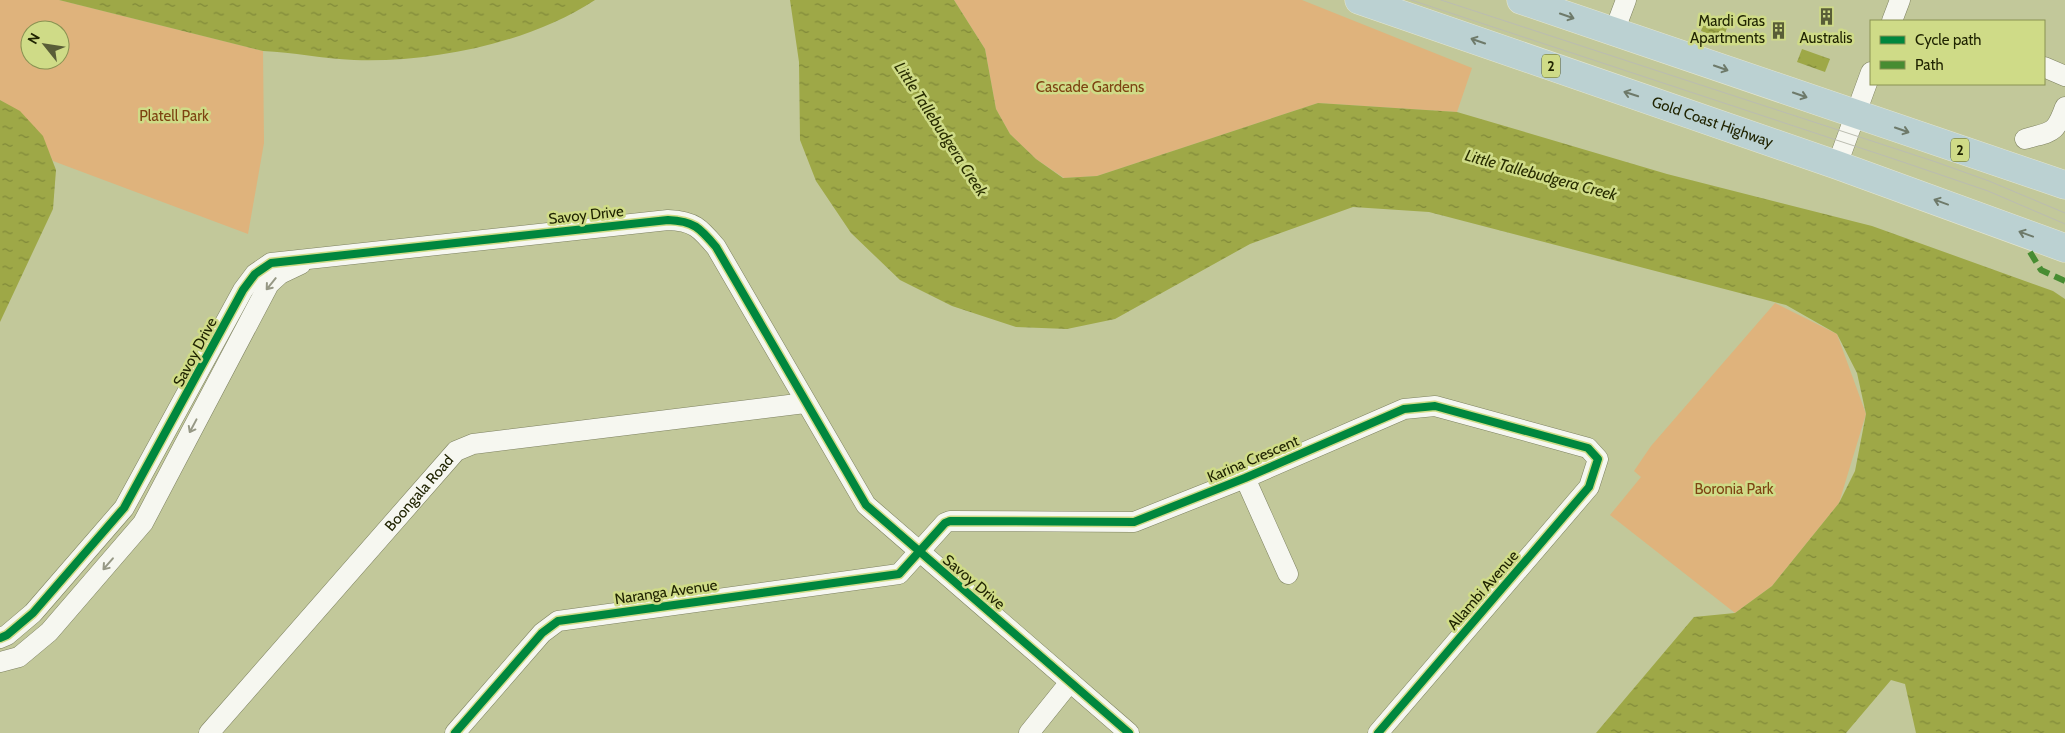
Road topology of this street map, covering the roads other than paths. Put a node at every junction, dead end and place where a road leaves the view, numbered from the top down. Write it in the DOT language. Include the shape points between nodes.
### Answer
graph roads {
  1 [pos="1359,0"];
  2 [pos="1521,0"];
  3 [pos="1626,0"];
  4 [pos="1900,0"];
  5 [pos="1892,20"];
  6 [pos="1614,32"];
  7 [pos="2045,67"];
  8 [pos="1870,75"];
  9 [pos="2065,76"];
  10 [pos="2065,107"];
  11 [pos="1856,114"];
  12 [pos="2025,139"];
  13 [pos="1838,164"];
  14 [pos="2065,186"];
  15 [pos="2065,248"];
  16 [pos="312,260"];
  17 [pos="805,403"];
  18 [pos="1598,459"];
  19 [pos="1245,478"];
  20 [pos="918,553"];
  21 [pos="1288,574"];
  22 [pos="0,638"];
  23 [pos="0,662"];
  24 [pos="1070,682"];
  25 [pos="208,733"];
  26 [pos="455,733"];
  27 [pos="1029,733"];
  28 [pos="1129,733"];
  29 [pos="1378,733"];
  13 -- 1 [label="highway, Gold Coast Highway / 2, one-way"];
  2 -- 6 [label="highway, 2, one-way"];
  3 -- 6 [label="street"];
  4 -- 5 [label="street"];
  6 -- 11 [label="highway, 2, one-way"];
  7 -- 9 [label="street"];
  8 -- 11 [label="street"];
  10 -- 12 [label="street" via="2054,130"];
  11 -- 13 [label="street"];
  11 -- 14 [label="highway, 2, one-way"];
  15 -- 13 [label="highway, Gold Coast Highway / 2, one-way"];
  16 -- 17 [label="street, Savoy Drive" via="684,220 699,228 716,247"];
  16 -- 22 [label="street, Savoy Drive" via="271,263 255,274 243,290 124,508 34,613 7,636"];
  16 -- 23 [label="street, Savoy Drive, one-way" via="280,274 269,284 143,523 49,632 19,657"];
  17 -- 20 [label="street, Savoy Drive" via="866,506"];
  17 -- 25 [label="street, Boongala Road" via="473,444 456,451"];
  18 -- 19 [label="street, Karina Crescent" via="1588,448 1435,406 1404,409"];
  18 -- 29 [label="street, Allambi Avenue" via="1590,487"];
  19 -- 20 [label="street, Karina Crescent" via="1134,522 950,521 944,523"];
  19 -- 21 [label="street"];
  20 -- 24 [label="street, Savoy Drive"];
  20 -- 26 [label="street, Naranga Avenue" via="899,574 558,621 542,632"];
  24 -- 27 [label="street"];
  24 -- 28 [label="street, Savoy Drive"];
}
